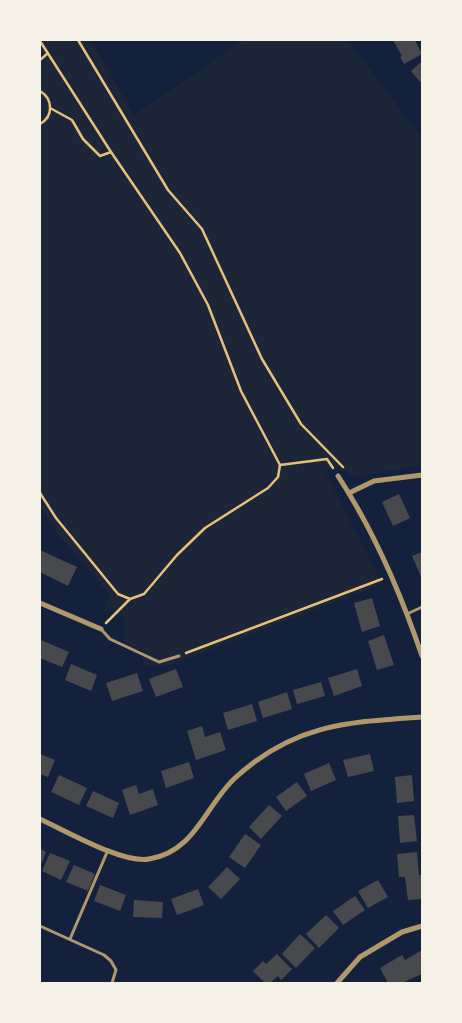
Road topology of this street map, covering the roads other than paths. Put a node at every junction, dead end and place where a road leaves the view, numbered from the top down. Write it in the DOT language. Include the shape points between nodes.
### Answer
graph roads {
  1 [pos="422,475"];
  2 [pos="338,476"];
  3 [pos="349,493"];
  4 [pos="40,603"];
  5 [pos="422,607"];
  6 [pos="408,614"];
  7 [pos="101,628"];
  8 [pos="179,656"];
  9 [pos="422,656"];
  10 [pos="422,717"];
  11 [pos="40,819"];
  12 [pos="108,850"];
  13 [pos="40,926"];
  14 [pos="422,926"];
  15 [pos="70,939"];
  16 [pos="112,983"];
  17 [pos="337,983"];
  1 -- 3 [label="street" via="374,481"];
  2 -- 3 [label="street"];
  3 -- 6 [label="street"];
  4 -- 7 [label="street"];
  5 -- 6 [label="lane"];
  6 -- 9 [label="street"];
  7 -- 8 [label="lane" via="110,639 159,662"];
  10 -- 12 [label="street" via="366,721 318,729 293,738 235,778 175,851 148,860 124,857"];
  11 -- 12 [label="street"];
  12 -- 15 [label="lane"];
  13 -- 15 [label="lane"];
  14 -- 17 [label="street" via="402,932 360,957"];
  15 -- 16 [label="lane" via="111,961 116,973"];
}
